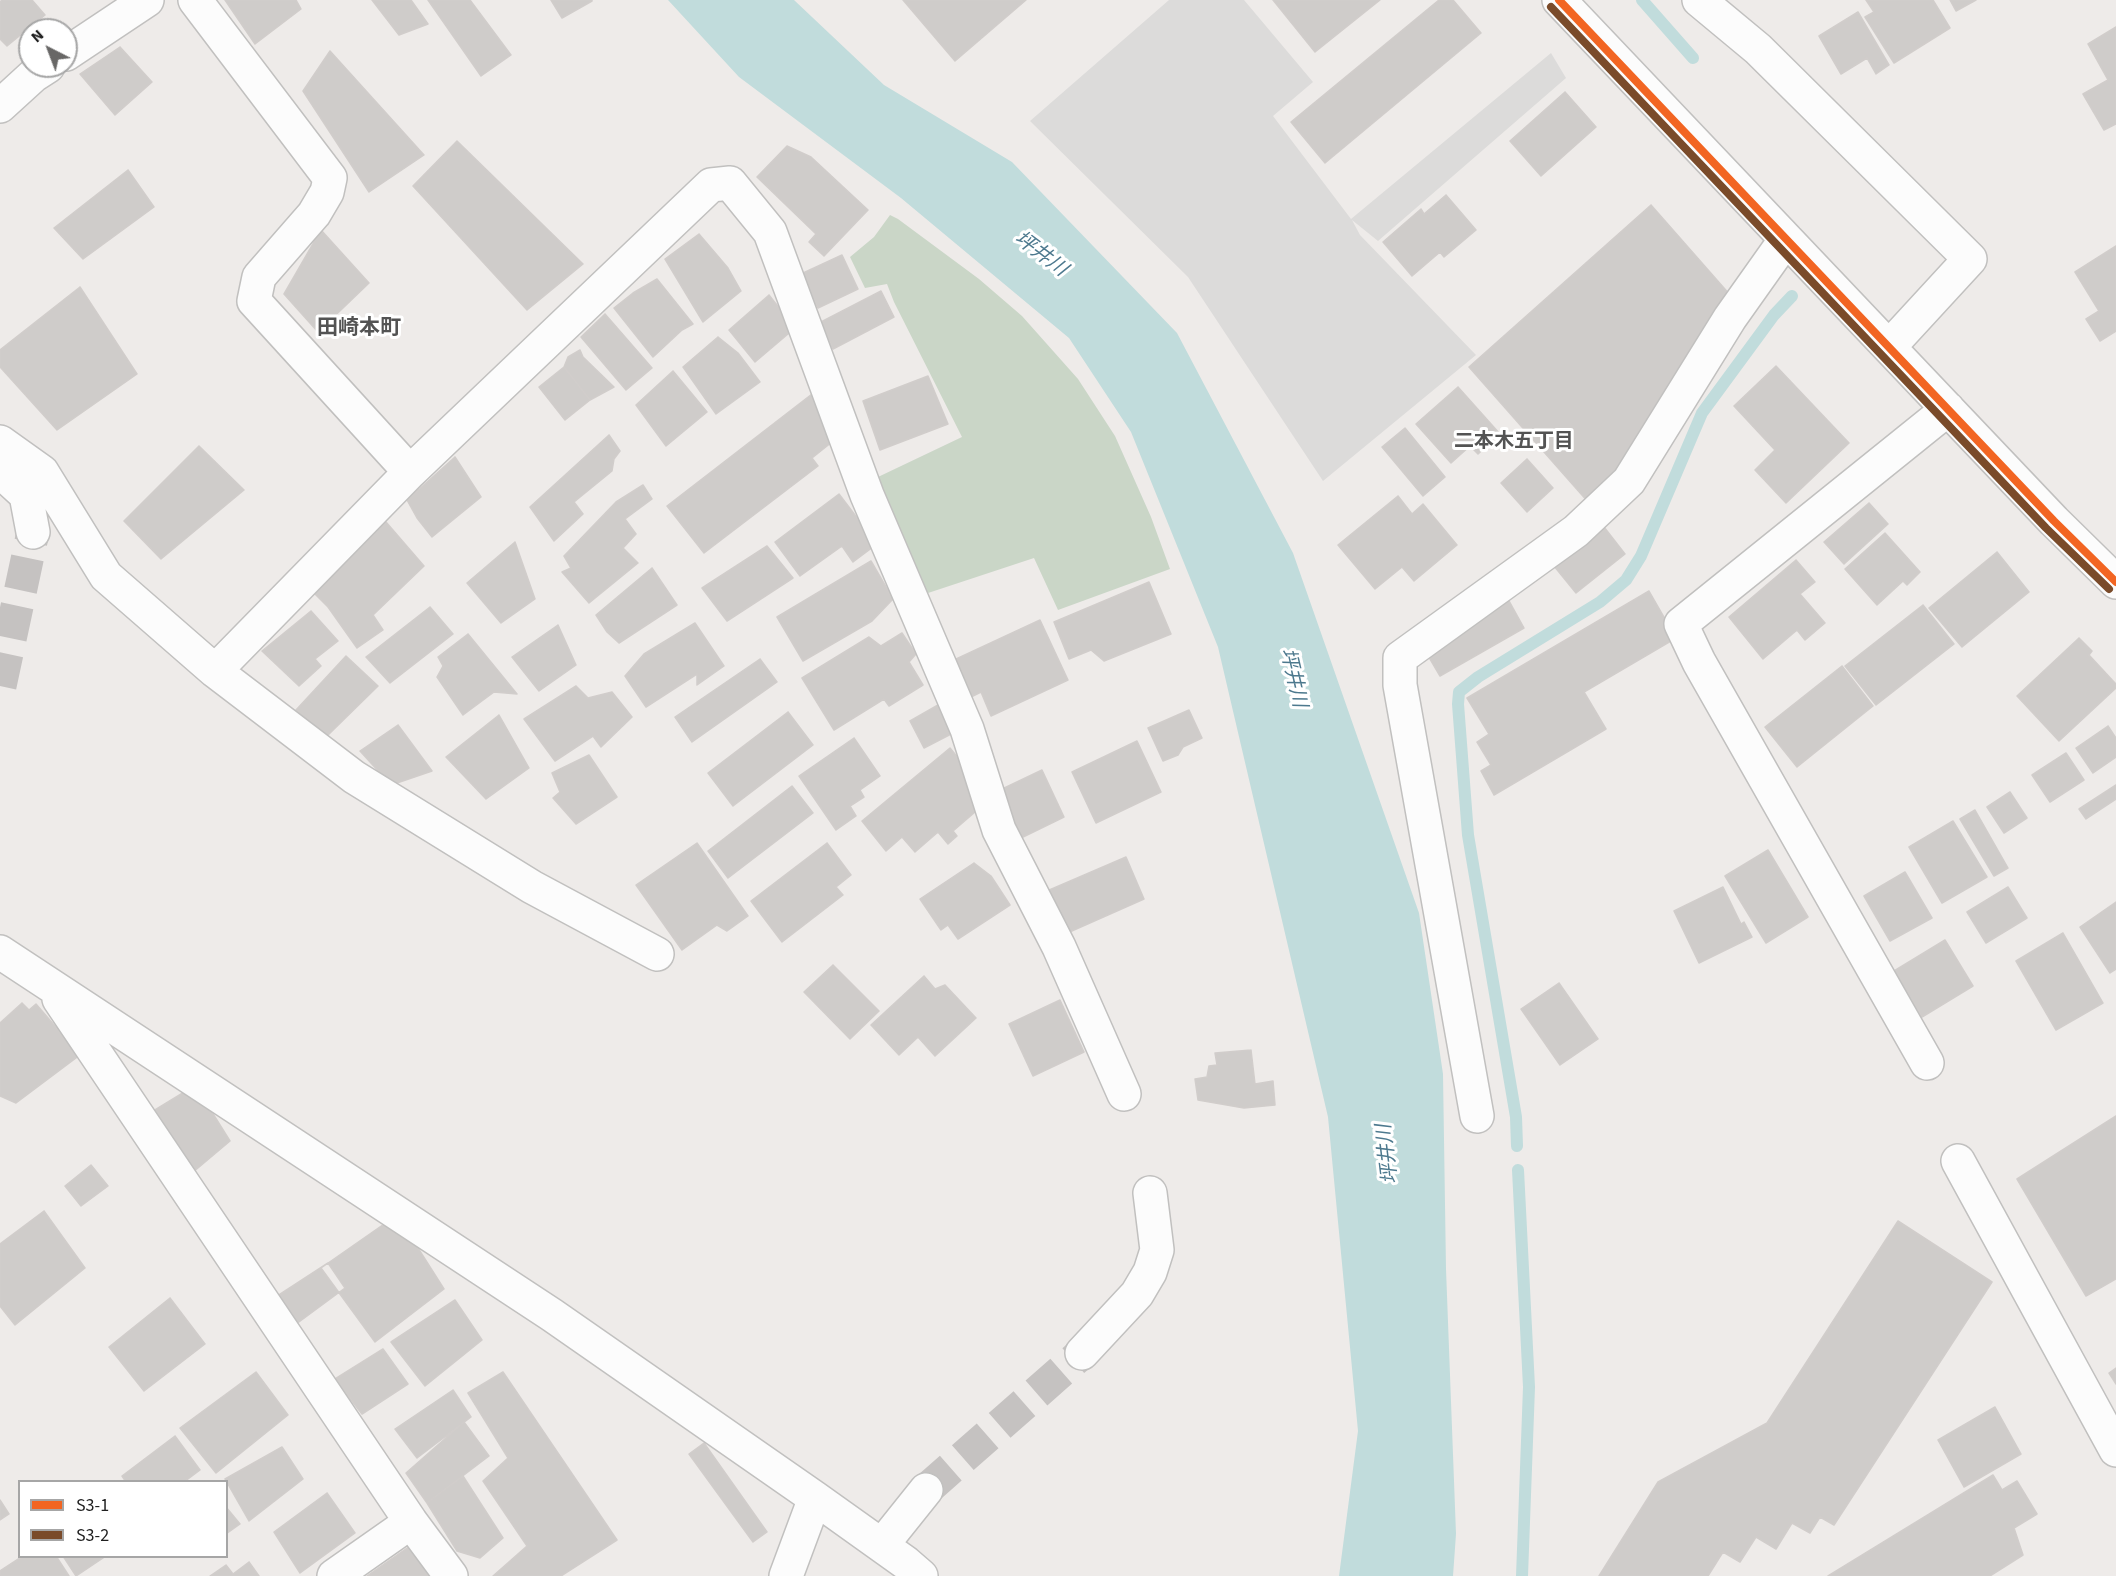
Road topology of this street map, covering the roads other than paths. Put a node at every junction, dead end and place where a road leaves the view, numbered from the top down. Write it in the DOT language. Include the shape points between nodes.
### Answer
graph roads {
  1 [pos="147,0"];
  2 [pos="195,0"];
  3 [pos="1559,0"];
  4 [pos="1699,0"];
  5 [pos="78,46"];
  6 [pos="31,78"];
  7 [pos="0,106"];
  8 [pos="1786,239"];
  9 [pos="1889,348"];
  10 [pos="1947,409"];
  11 [pos="0,442"];
  12 [pos="0,471"];
  13 [pos="410,472"];
  14 [pos="33,532"];
  15 [pos="2116,582"];
  16 [pos="215,671"];
  17 [pos="0,952"];
  18 [pos="657,954"];
  19 [pos="50,985"];
  20 [pos="1928,1063"];
  21 [pos="1124,1094"];
  22 [pos="1477,1116"];
  23 [pos="1958,1161"];
  24 [pos="1150,1193"];
  25 [pos="1082,1353"];
  26 [pos="2116,1450"];
  27 [pos="926,1490"];
  28 [pos="815,1498"];
  29 [pos="411,1522"];
  30 [pos="882,1545"];
  31 [pos="334,1576"];
  32 [pos="451,1576"];
  33 [pos="786,1576"];
  34 [pos="921,1576"];
  1 -- 5 [label="street"];
  2 -- 13 [label="street" via="330,178 314,214 259,277 254,301"];
  3 -- 8 [label="street"];
  4 -- 9 [label="street" via="1758,49 1970,259"];
  6 -- 7 [label="street"];
  8 -- 9 [label="street"];
  8 -- 22 [label="street" via="1730,318 1629,481 1576,531 1400,658 1400,685"];
  9 -- 10 [label="street"];
  10 -- 15 [label="street"];
  10 -- 20 [label="street" via="1680,624 1698,662"];
  11 -- 16 [label="street" via="42,472 106,576"];
  12 -- 14 [label="street" via="26,495"];
  13 -- 16 [label="street"];
  13 -- 21 [label="street" via="711,185 730,183 770,232 867,495 967,729 999,830 1059,947"];
  16 -- 18 [label="street" via="354,777 532,888"];
  17 -- 19 [label="street"];
  19 -- 28 [label="street" via="552,1316"];
  19 -- 29 [label="street"];
  23 -- 26 [label="street"];
  24 -- 25 [label="street" via="1156,1250 1150,1272 1137,1294"];
  27 -- 30 [label="street"];
  28 -- 30 [label="street"];
  28 -- 33 [label="street"];
  29 -- 31 [label="street"];
  29 -- 32 [label="street"];
  30 -- 34 [label="street"];
}
